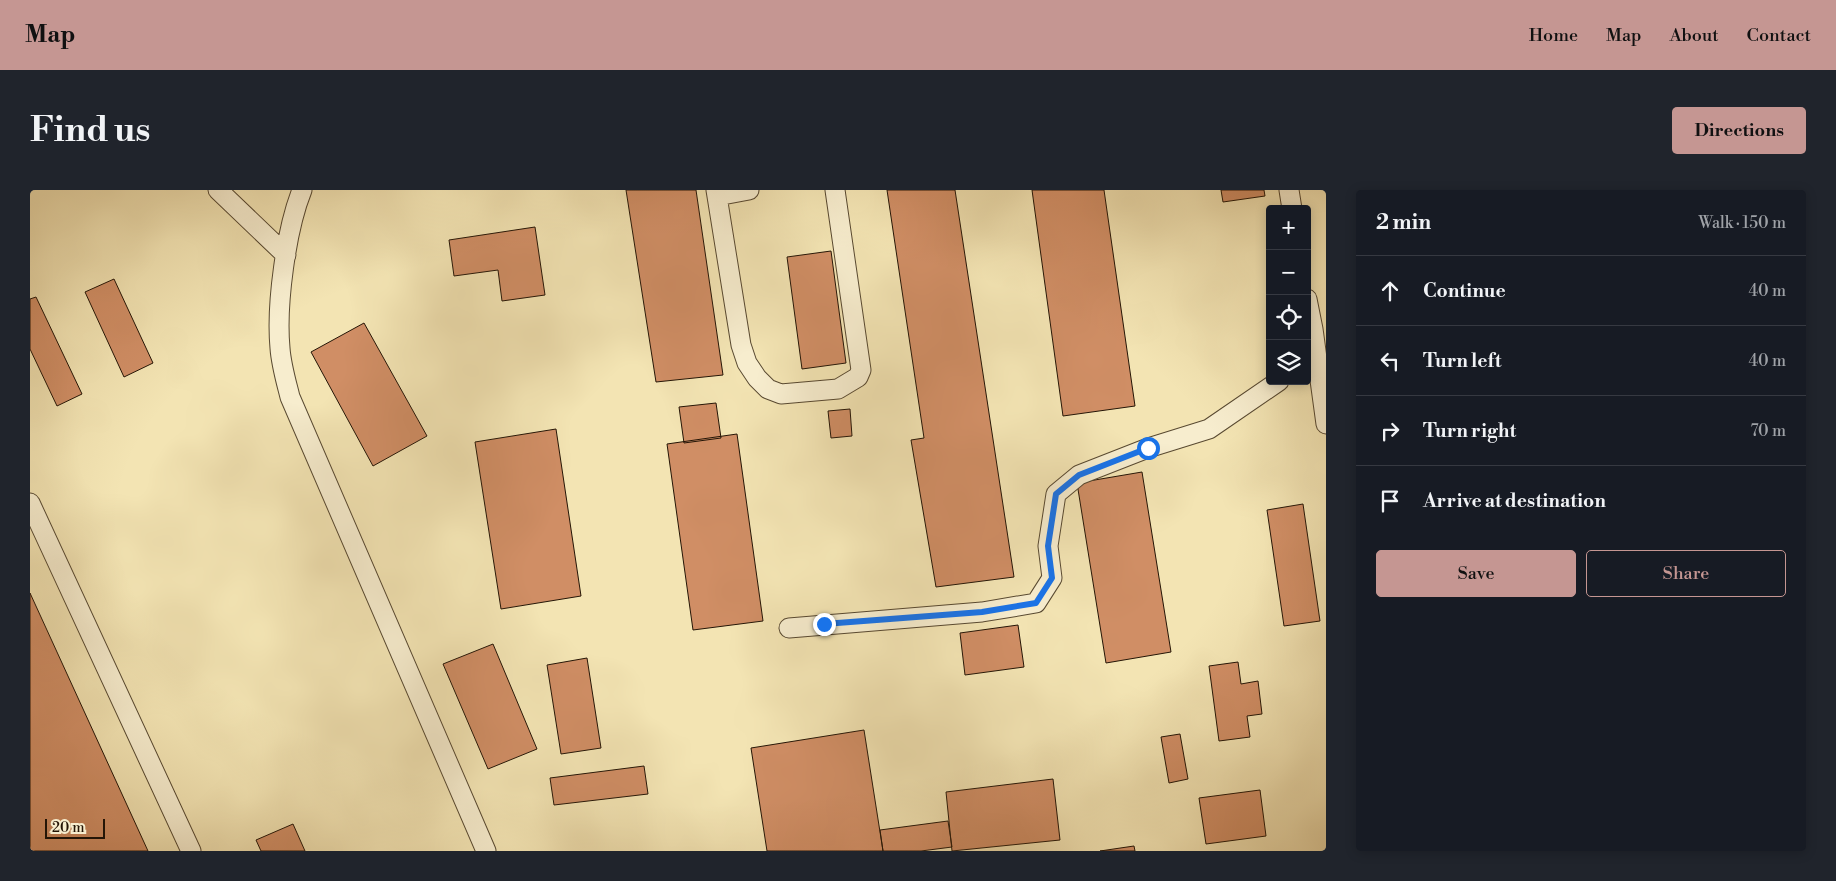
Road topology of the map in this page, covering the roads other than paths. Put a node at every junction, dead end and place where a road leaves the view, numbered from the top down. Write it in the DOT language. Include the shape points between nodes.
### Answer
graph roads {
  1 [pos="218,190"];
  2 [pos="302,190"];
  3 [pos="749,190"];
  4 [pos="835,190"];
  5 [pos="1289,190"];
  6 [pos="716,193"];
  7 [pos="1291,205"];
  8 [pos="286,255"];
  9 [pos="1311,340"];
  10 [pos="1273,385"];
  11 [pos="1326,424"];
  12 [pos="30,503"];
  13 [pos="789,628"];
  14 [pos="191,851"];
  15 [pos="486,851"];
  1 -- 8 [label="street"];
  2 -- 8 [label="street"];
  3 -- 6 [label="street"];
  4 -- 6 [label="street" via="861,370 858,376 838,389 782,394 768,389 747,363"];
  5 -- 7 [label="street"];
  8 -- 15 [label="street" via="279,306 280,349 290,397"];
  9 -- 11 [label="street"];
  10 -- 13 [label="street" via="1209,429 1079,475 1056,494 1048,546 1052,578 1036,603 982,612"];
  12 -- 14 [label="street"];
}
